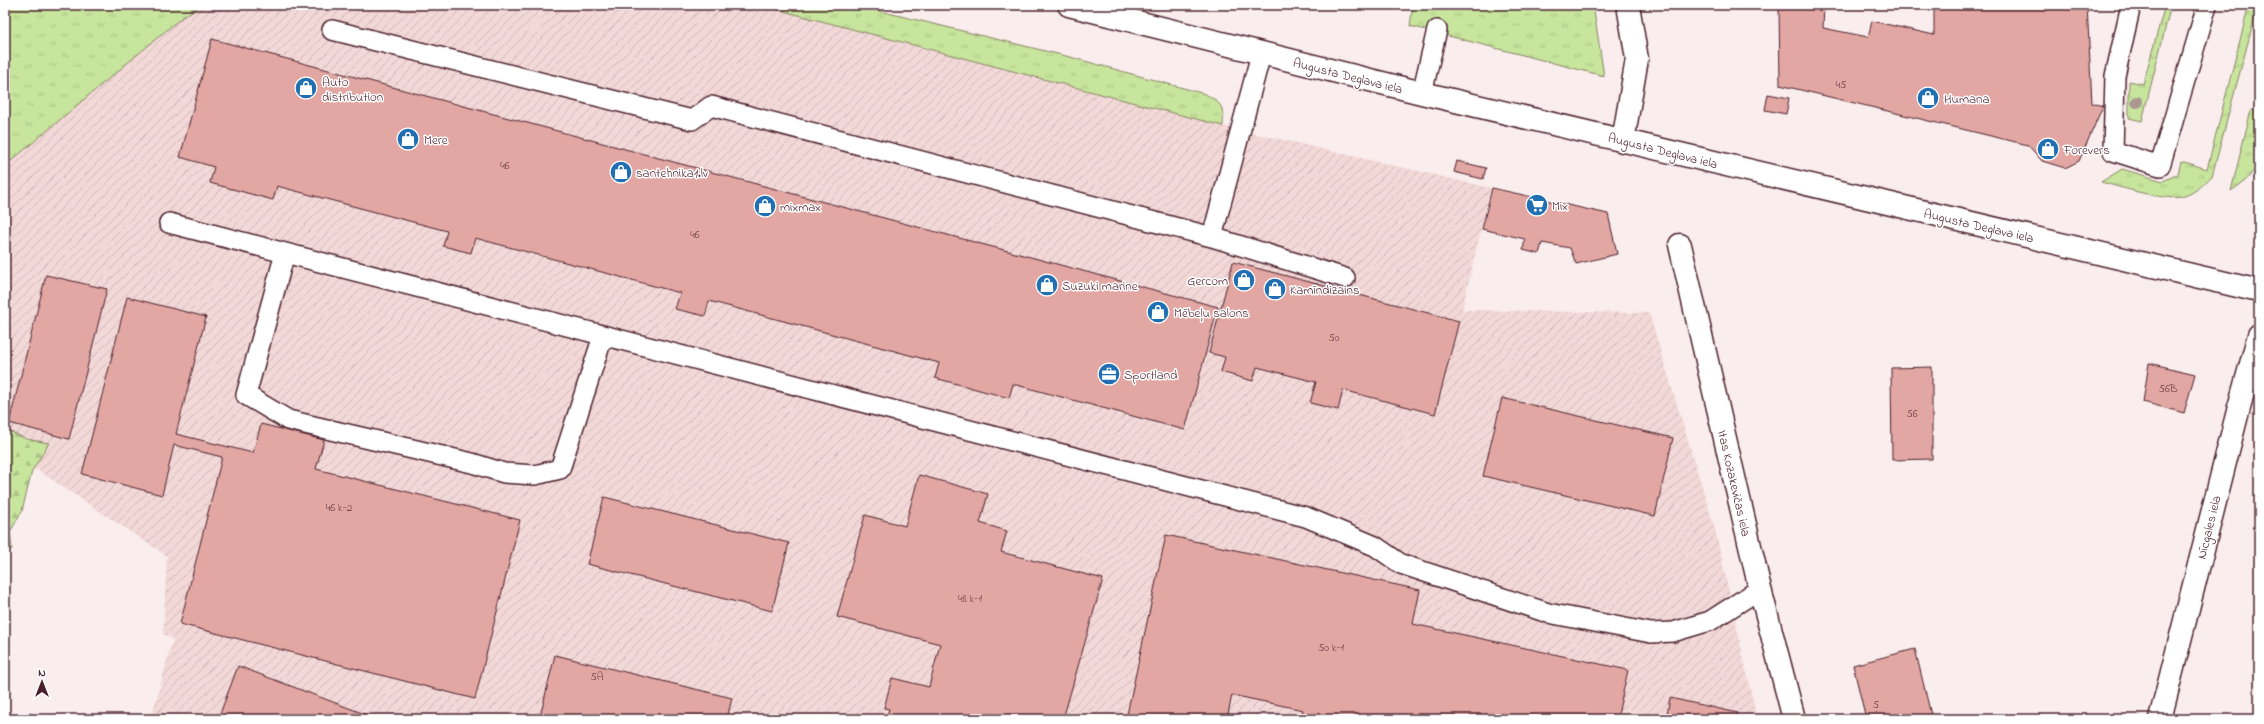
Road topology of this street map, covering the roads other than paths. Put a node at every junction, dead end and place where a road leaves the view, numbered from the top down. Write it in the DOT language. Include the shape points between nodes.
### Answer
graph roads {
  1 [pos="1069,5"];
  2 [pos="1628,5"];
  3 [pos="2131,5"];
  4 [pos="2207,5"];
  5 [pos="332,30"];
  6 [pos="1437,30"];
  7 [pos="1261,54"];
  8 [pos="1422,93"];
  9 [pos="1623,141"];
  10 [pos="169,223"];
  11 [pos="1212,237"];
  12 [pos="1680,245"];
  13 [pos="285,253"];
  14 [pos="1346,278"];
  15 [pos="2259,291"];
  16 [pos="2259,335"];
  17 [pos="603,336"];
  18 [pos="1760,589"];
  19 [pos="1794,719"];
  20 [pos="2160,719"];
  1 -- 7 [label="main road, Augusta Deglava iela"];
  2 -- 9 [label="main road" via="1637,59"];
  3 -- 4 [label="lane" via="2115,76 2113,151 2160,166"];
  5 -- 11 [label="lane" via="692,120 711,106"];
  6 -- 8 [label="lane"];
  7 -- 8 [label="main road, Augusta Deglava iela"];
  7 -- 11 [label="lane"];
  8 -- 9 [label="main road, Augusta Deglava iela"];
  9 -- 15 [label="main road, Augusta Deglava iela"];
  10 -- 13 [label="lane"];
  11 -- 14 [label="lane"];
  12 -- 18 [label="main road, Itas Kozakevičas iela"];
  13 -- 17 [label="lane"];
  13 -- 17 [label="lane" via="246,395 288,420 504,472 535,475 560,469"];
  16 -- 20 [label="main road, Nīcgales iela" via="2235,420"];
  17 -- 18 [label="lane" via="1306,517 1375,546 1401,564 1548,613 1651,633 1674,632 1710,621"];
  18 -- 19 [label="main road, Itas Kozakevičas iela"];
}
